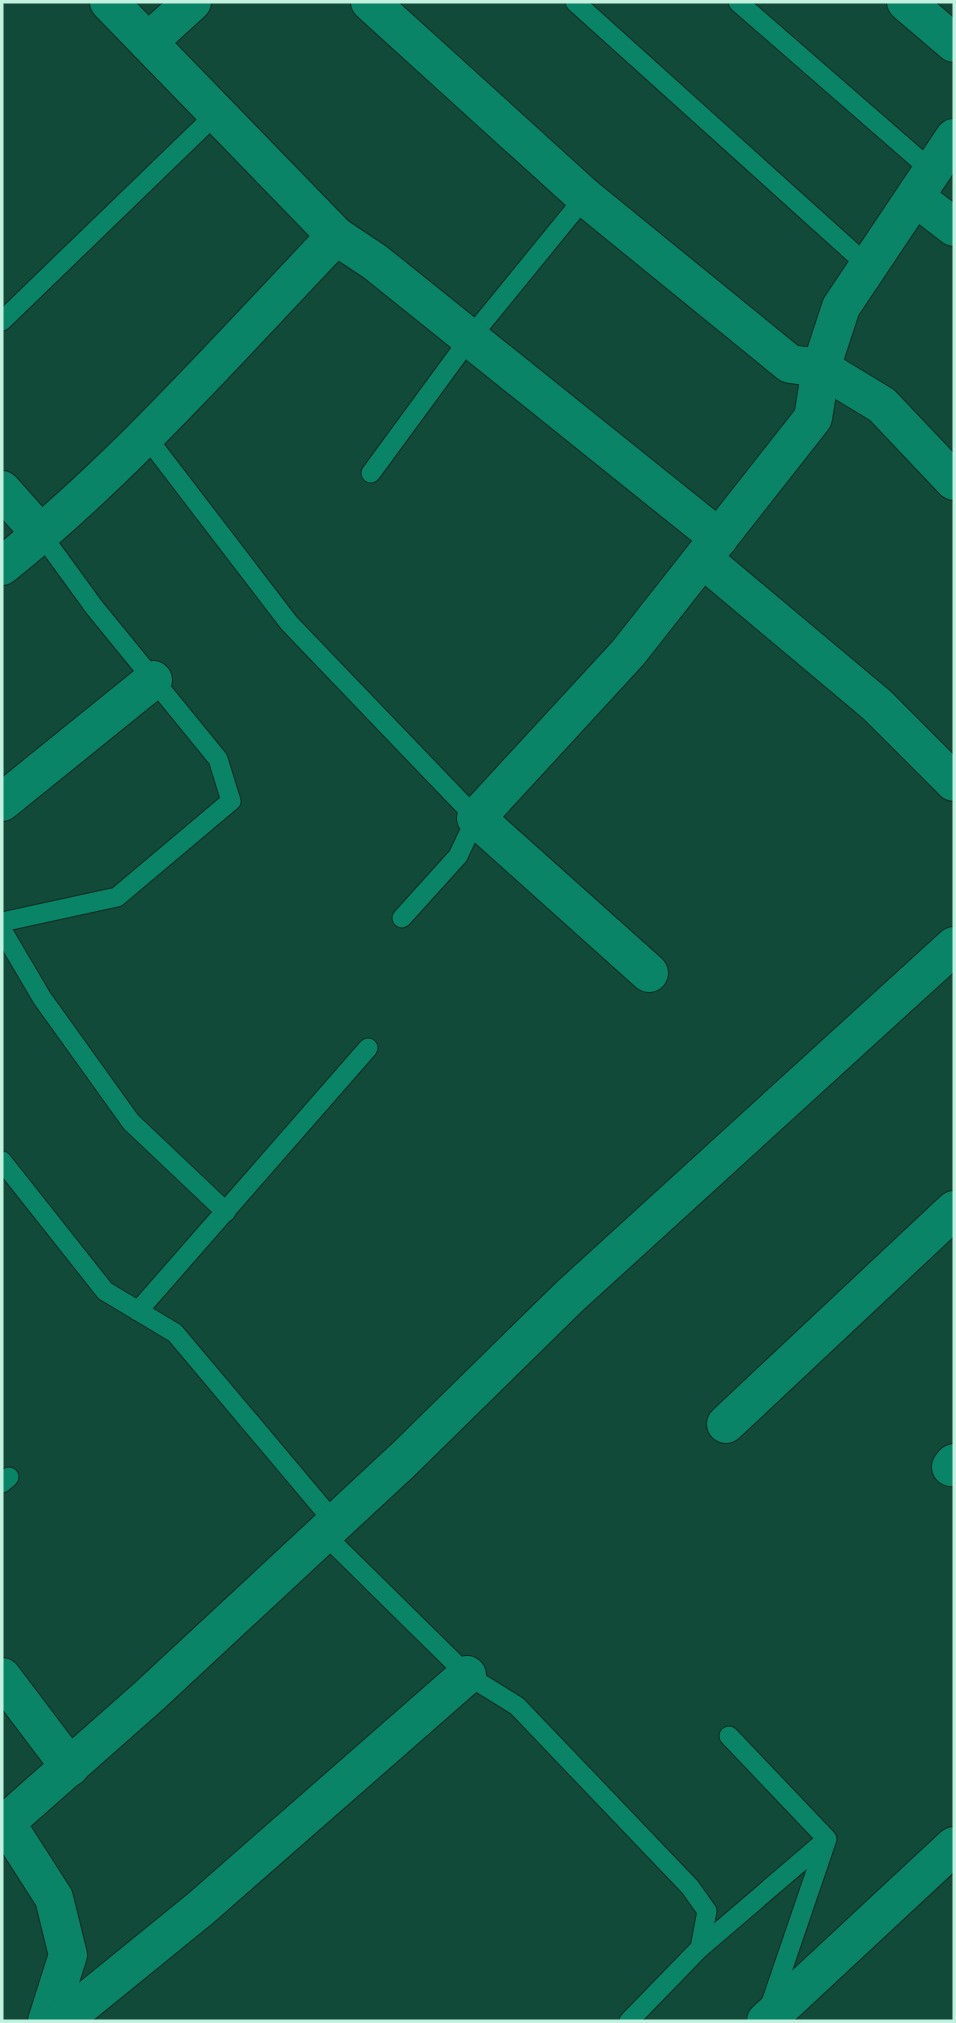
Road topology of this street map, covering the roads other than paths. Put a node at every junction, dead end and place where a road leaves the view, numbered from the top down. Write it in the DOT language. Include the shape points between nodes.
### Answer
graph roads {
  1 [pos="109,2"];
  2 [pos="192,2"];
  3 [pos="370,2"];
  4 [pos="575,2"];
  5 [pos="738,2"];
  6 [pos="906,2"];
  7 [pos="148,42"];
  8 [pos="954,43"];
  9 [pos="217,113"];
  10 [pos="954,138"];
  11 [pos="923,184"];
  12 [pos="585,197"];
  13 [pos="954,227"];
  14 [pos="336,236"];
  15 [pos="868,266"];
  16 [pos="2,321"];
  17 [pos="470,338"];
  18 [pos="821,368"];
  19 [pos="145,435"];
  20 [pos="371,473"];
  21 [pos="954,481"];
  22 [pos="2,490"];
  23 [pos="41,534"];
  24 [pos="711,549"];
  25 [pos="2,566"];
  26 [pos="153,680"];
  27 [pos="954,782"];
  28 [pos="2,802"];
  29 [pos="476,818"];
  30 [pos="402,918"];
  31 [pos="2,922"];
  32 [pos="2,930"];
  33 [pos="954,946"];
  34 [pos="649,973"];
  35 [pos="368,1048"];
  36 [pos="2,1161"];
  37 [pos="954,1210"];
  38 [pos="226,1212"];
  39 [pos="138,1311"];
  40 [pos="726,1424"];
  41 [pos="329,1529"];
  42 [pos="467,1675"];
  43 [pos="2,1677"];
  44 [pos="729,1736"];
  45 [pos="70,1767"];
  46 [pos="4,1825"];
  47 [pos="827,1839"];
  48 [pos="954,1846"];
  49 [pos="700,1948"];
  50 [pos="47,2021"];
  51 [pos="62,2021"];
  52 [pos="629,2021"];
  53 [pos="765,2021"];
  1 -- 7 [label="street"];
  2 -- 7 [label="street"];
  3 -- 12 [label="street"];
  4 -- 15 [label="lane"];
  5 -- 11 [label="lane"];
  6 -- 8 [label="street"];
  7 -- 9 [label="street"];
  9 -- 14 [label="street"];
  9 -- 16 [label="lane"];
  10 -- 11 [label="street"];
  11 -- 13 [label="street"];
  11 -- 15 [label="street"];
  12 -- 17 [label="lane"];
  12 -- 18 [label="street" via="790,364"];
  14 -- 17 [label="street"];
  14 -- 19 [label="street"];
  15 -- 18 [label="street" via="841,307"];
  17 -- 20 [label="lane"];
  17 -- 24 [label="street"];
  18 -- 21 [label="street" via="882,405"];
  18 -- 24 [label="street" via="813,418"];
  19 -- 23 [label="street"];
  19 -- 29 [label="lane" via="289,623"];
  22 -- 23 [label="street"];
  23 -- 25 [label="street"];
  23 -- 26 [label="lane"];
  24 -- 27 [label="street"];
  24 -- 29 [label="street" via="628,653"];
  26 -- 28 [label="street"];
  26 -- 31 [label="lane" via="218,759 231,801 117,897"];
  29 -- 30 [label="lane" via="458,856"];
  29 -- 34 [label="street"];
  32 -- 38 [label="lane" via="42,998 131,1122"];
  33 -- 41 [label="street" via="569,1297"];
  35 -- 38 [label="lane"];
  36 -- 39 [label="lane" via="105,1291"];
  37 -- 40 [label="street"];
  38 -- 39 [label="lane"];
  39 -- 41 [label="lane" via="176,1333"];
  41 -- 42 [label="lane"];
  41 -- 45 [label="street"];
  42 -- 49 [label="lane" via="517,1706 690,1887 707,1911"];
  42 -- 51 [label="street" via="201,1908"];
  43 -- 45 [label="street"];
  44 -- 47 [label="lane"];
  45 -- 46 [label="street"];
  46 -- 50 [label="street" via="54,1898 68,1955"];
  47 -- 49 [label="lane"];
  47 -- 53 [label="lane"];
  48 -- 53 [label="street"];
  49 -- 52 [label="lane"];
}
